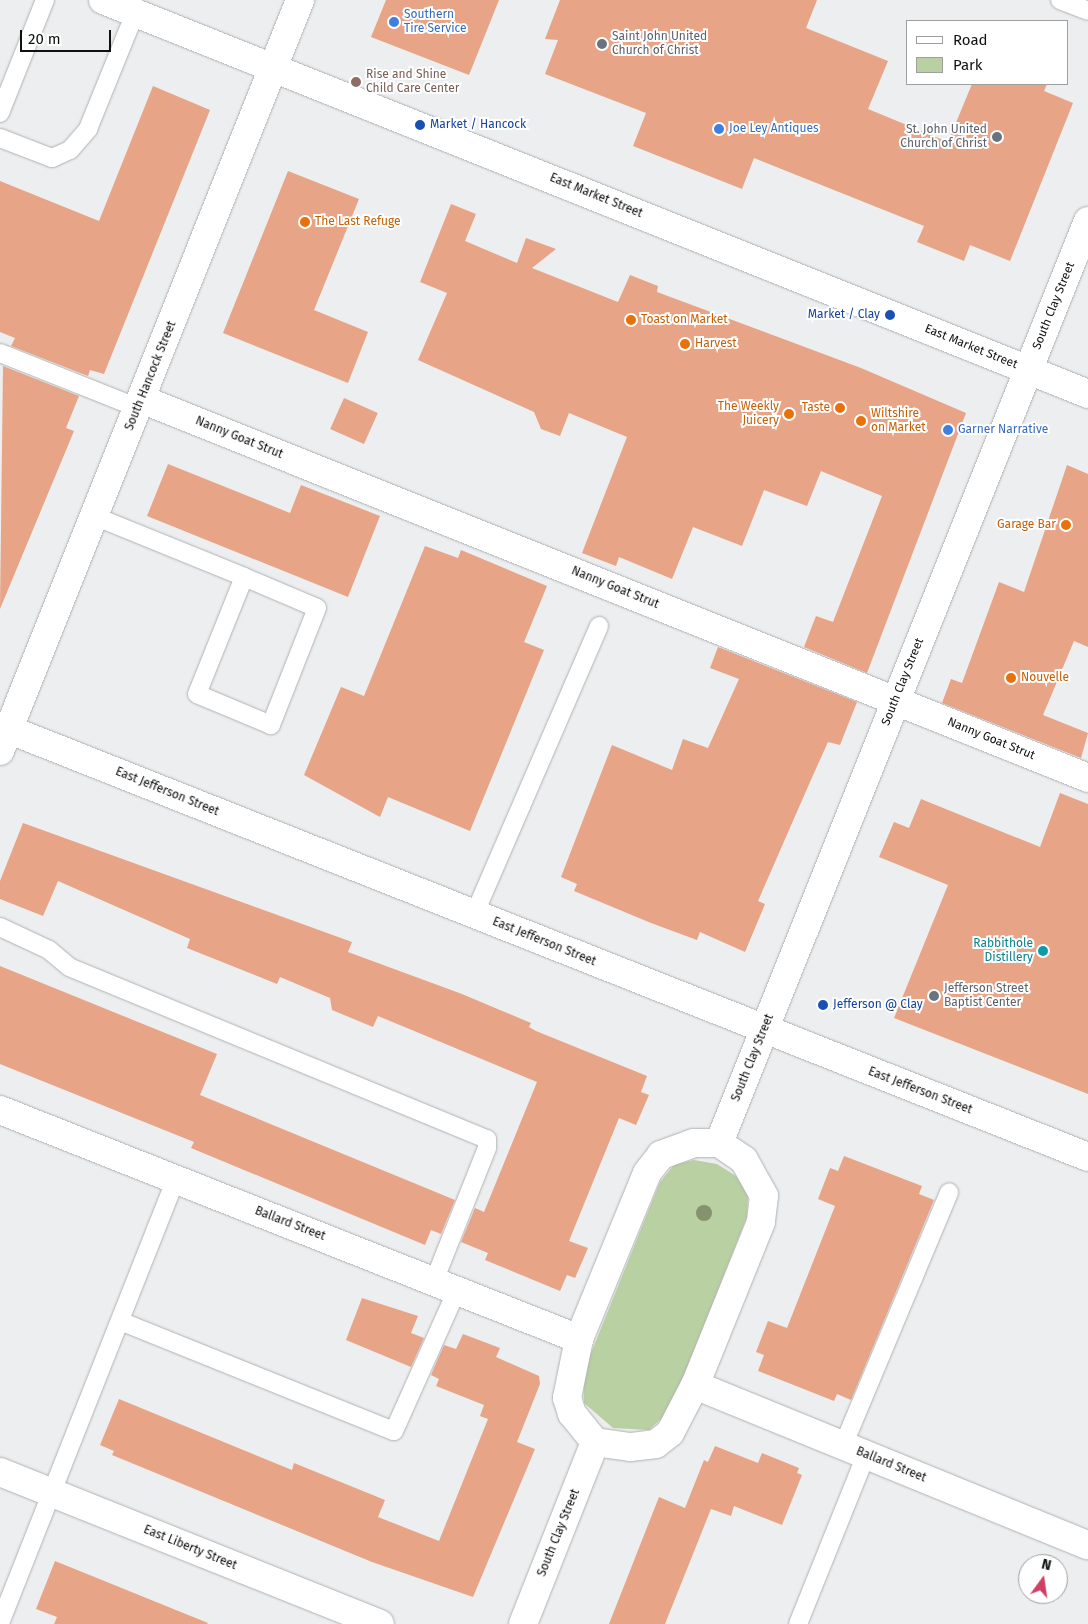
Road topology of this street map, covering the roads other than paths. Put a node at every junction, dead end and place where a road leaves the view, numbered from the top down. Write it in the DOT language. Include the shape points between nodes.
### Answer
graph roads {
  1 [pos="45,0"];
  2 [pos="103,0"];
  3 [pos="300,0"];
  4 [pos="1060,0"];
  5 [pos="1088,11"];
  6 [pos="135,12"];
  7 [pos="276,67"];
  8 [pos="0,113"];
  9 [pos="0,138"];
  10 [pos="1088,221"];
  11 [pos="0,353"];
  12 [pos="1028,370"];
  13 [pos="1088,394"];
  14 [pos="140,403"];
  15 [pos="94,516"];
  16 [pos="244,577"];
  17 [pos="599,626"];
  18 [pos="896,701"];
  19 [pos="3,735"];
  20 [pos="1088,778"];
  21 [pos="474,914"];
  22 [pos="0,927"];
  23 [pos="764,1029"];
  24 [pos="0,1110"];
  25 [pos="719,1143"];
  26 [pos="1088,1157"];
  27 [pos="176,1179"];
  28 [pos="949,1192"];
  29 [pos="446,1285"];
  30 [pos="120,1321"];
  31 [pos="579,1339"];
  32 [pos="695,1385"];
  33 [pos="595,1442"];
  34 [pos="855,1450"];
  35 [pos="0,1472"];
  36 [pos="52,1493"];
  37 [pos="1088,1545"];
  38 [pos="0,1623"];
  39 [pos="380,1624"];
  40 [pos="523,1624"];
  41 [pos="798,1624"];
  1 -- 8 [label="lane"];
  2 -- 6 [label="street, East Market Street"];
  3 -- 7 [label="street, South Hancock Street"];
  4 -- 5 [label="lane"];
  6 -- 7 [label="street, East Market Street"];
  6 -- 9 [label="lane" via="88,128 70,150 52,158"];
  7 -- 12 [label="street, East Market Street"];
  7 -- 14 [label="street, South Hancock Street"];
  10 -- 12 [label="street, South Clay Street"];
  11 -- 14 [label="lane"];
  12 -- 13 [label="street, East Market Street"];
  12 -- 18 [label="street, South Clay Street"];
  14 -- 15 [label="street, South Hancock Street"];
  14 -- 18 [label="street, Nanny Goat Strut"];
  15 -- 16 [label="lane"];
  15 -- 19 [label="street, South Hancock Street"];
  16 -- 16 [label="lane" via="317,608 271,724 197,694"];
  17 -- 21 [label="lane"];
  18 -- 20 [label="street, Nanny Goat Strut"];
  18 -- 23 [label="street, South Clay Street"];
  19 -- 21 [label="street, East Jefferson Street"];
  21 -- 23 [label="street, East Jefferson Street"];
  22 -- 29 [label="lane" via="49,950 69,967 487,1139"];
  23 -- 25 [label="street, South Clay Street"];
  23 -- 26 [label="street, East Jefferson Street"];
  24 -- 27 [label="street, Ballard Street"];
  25 -- 31 [label="street" via="679,1146 661,1155 647,1173"];
  25 -- 32 [label="street" via="744,1160 764,1196 761,1222"];
  27 -- 29 [label="street, Ballard Street"];
  27 -- 30 [label="lane"];
  28 -- 34 [label="lane"];
  29 -- 30 [label="lane" via="394,1431"];
  29 -- 31 [label="street, Ballard Street"];
  30 -- 36 [label="lane"];
  31 -- 33 [label="street" via="567,1398 572,1414"];
  32 -- 33 [label="street" via="670,1433 656,1444 630,1447"];
  32 -- 34 [label="street, Ballard Street"];
  33 -- 40 [label="street, South Clay Street"];
  34 -- 37 [label="street, Ballard Street"];
  34 -- 41 [label="lane"];
  35 -- 36 [label="street, East Liberty Street"];
  36 -- 38 [label="lane"];
  36 -- 39 [label="street, East Liberty Street"];
}
